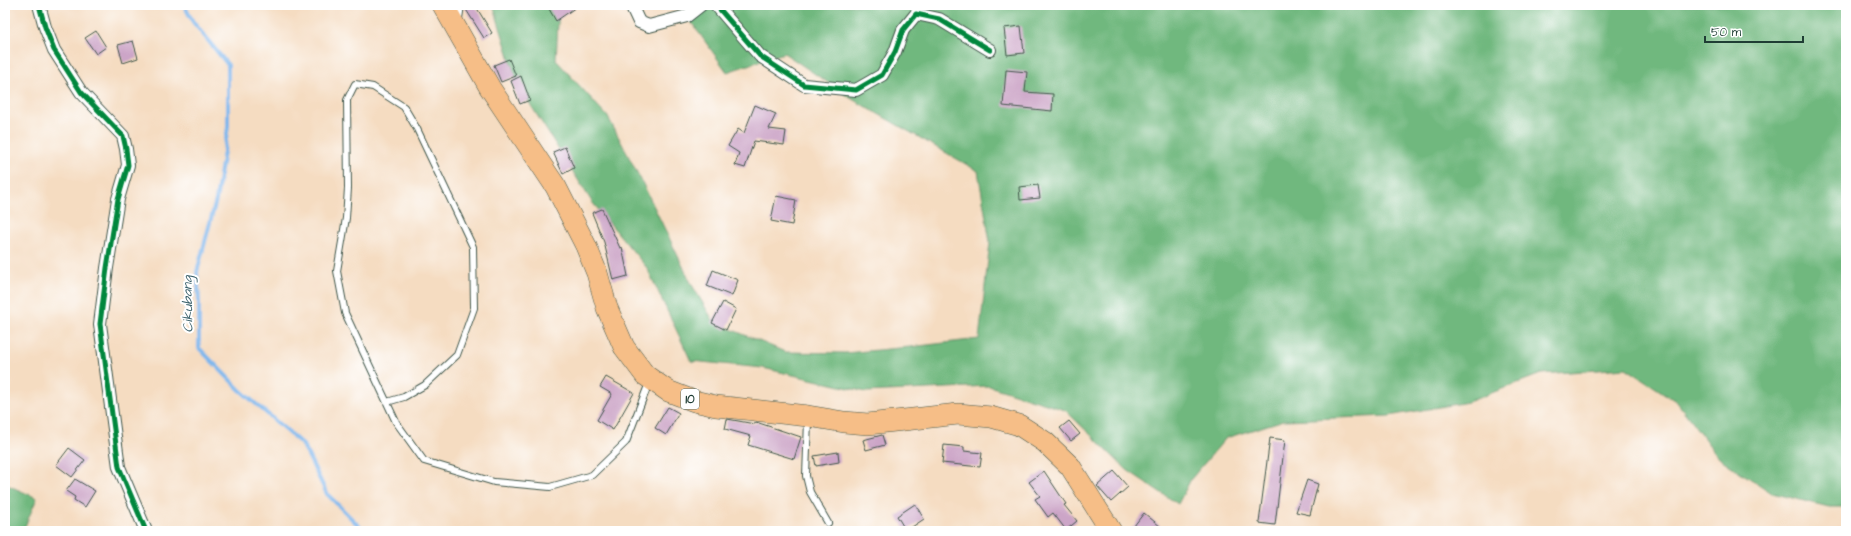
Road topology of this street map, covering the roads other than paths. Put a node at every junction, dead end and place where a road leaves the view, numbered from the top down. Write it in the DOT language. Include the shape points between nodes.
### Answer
graph roads {
  1 [pos="39,5"];
  2 [pos="443,5"];
  3 [pos="458,5"];
  4 [pos="631,5"];
  5 [pos="702,5"];
  6 [pos="716,5"];
  7 [pos="455,26"];
  8 [pos="990,50"];
  9 [pos="651,379"];
  10 [pos="387,402"];
  11 [pos="808,416"];
  12 [pos="828,523"];
  13 [pos="146,531"];
  14 [pos="1111,531"];
  1 -- 13 [label="street" via="54,50 81,92 123,136 126,149 128,165 118,199 100,324 119,467"];
  2 -- 7 [label="highway, 10"];
  3 -- 7 [label="street"];
  4 -- 5 [label="street" via="639,22 649,26 686,16"];
  6 -- 8 [label="street" via="760,56 804,85 856,90 882,75 895,52 903,30 916,14 939,19"];
  7 -- 9 [label="highway, 10" via="490,88 556,187 598,273 607,308 624,347 645,375"];
  9 -- 10 [label="lane" via="626,442 592,475 550,486 494,482 424,461 396,422"];
  9 -- 11 [label="highway, 10" via="668,391 694,401 716,406"];
  10 -- 10 [label="lane" via="345,313 337,271 348,188 347,100 356,84 373,88 404,107 473,247 474,308 457,355 425,385 404,397"];
  11 -- 12 [label="lane" via="806,476 810,492"];
  11 -- 14 [label="highway, 10" via="868,424 958,414 991,417 1018,425 1045,442 1070,466"];
}
